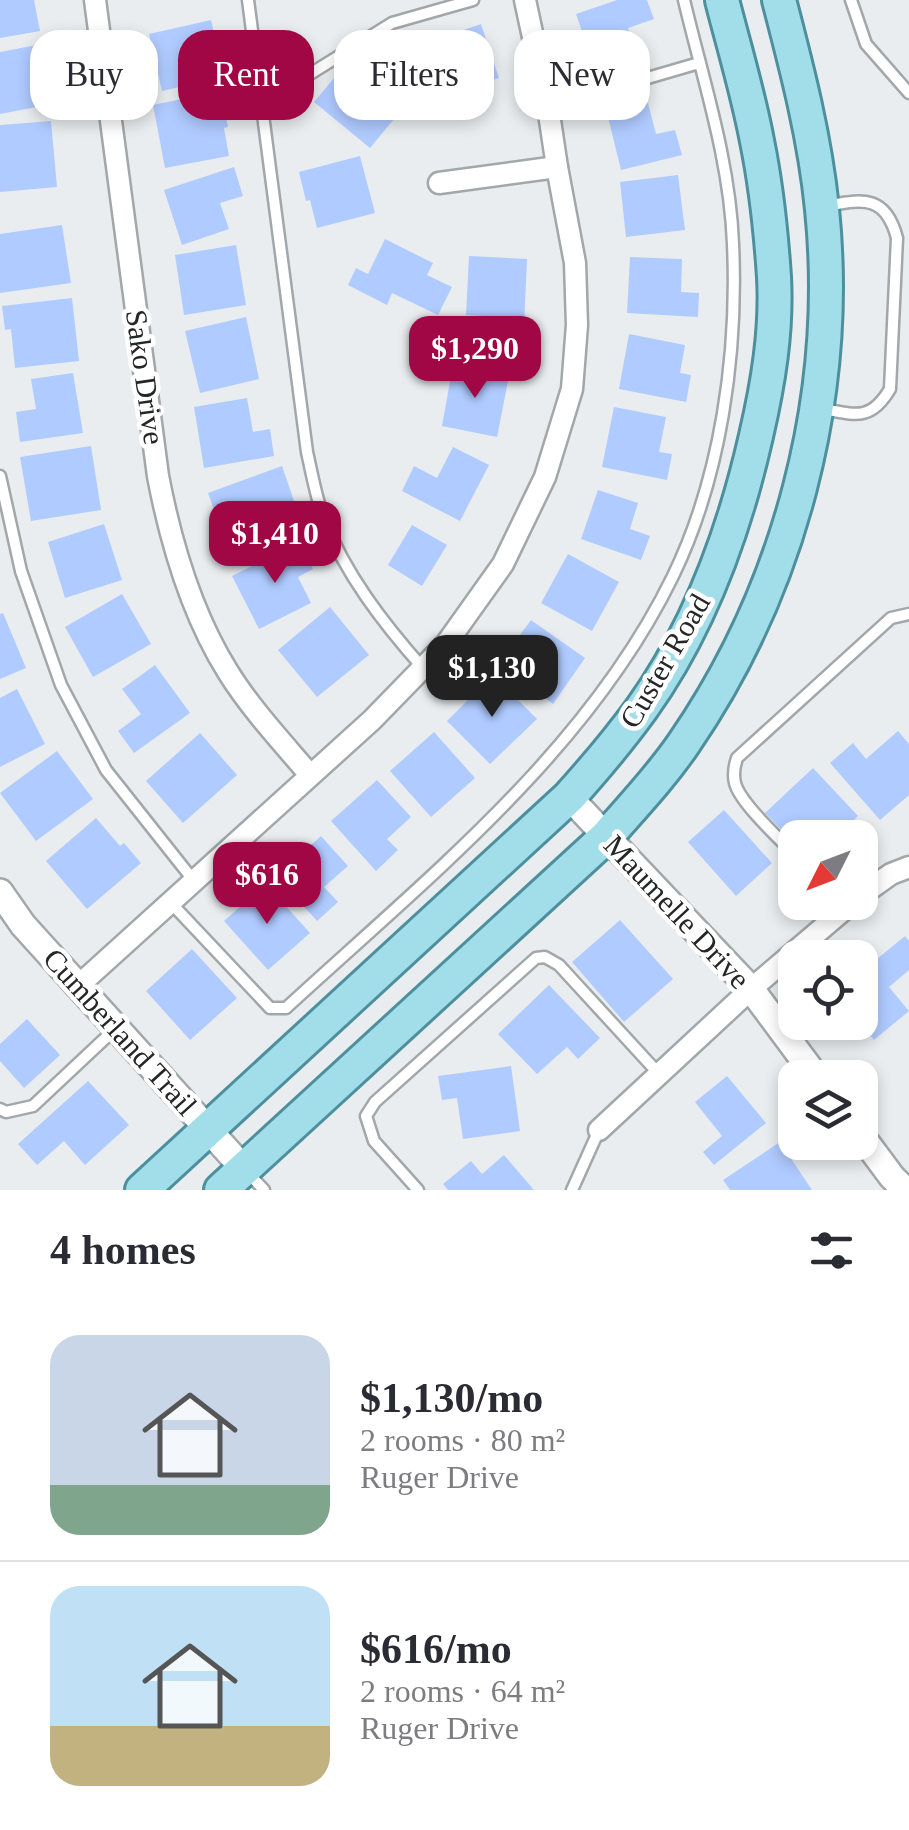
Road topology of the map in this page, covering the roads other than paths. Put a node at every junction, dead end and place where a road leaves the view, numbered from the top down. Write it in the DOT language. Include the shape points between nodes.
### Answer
graph roads {
  1 [pos="95,0"];
  2 [pos="248,0"];
  3 [pos="472,0"];
  4 [pos="525,0"];
  5 [pos="684,0"];
  6 [pos="722,0"];
  7 [pos="779,0"];
  8 [pos="851,0"];
  9 [pos="252,30"];
  10 [pos="531,30"];
  11 [pos="699,64"];
  12 [pos="314,72"];
  13 [pos="650,78"];
  14 [pos="909,92"];
  15 [pos="263,120"];
  16 [pos="550,120"];
  17 [pos="557,167"];
  18 [pos="439,184"];
  19 [pos="822,207"];
  20 [pos="765,396"];
  21 [pos="817,408"];
  22 [pos="0,476"];
  23 [pos="909,614"];
  24 [pos="423,668"];
  25 [pos="310,775"];
  26 [pos="569,797"];
  27 [pos="778,836"];
  28 [pos="606,837"];
  29 [pos="909,867"];
  30 [pos="194,881"];
  31 [pos="878,883"];
  32 [pos="0,892"];
  33 [pos="170,902"];
  34 [pos="830,920"];
  35 [pos="78,986"];
  36 [pos="751,989"];
  37 [pos="116,1028"];
  38 [pos="804,1060"];
  39 [pos="659,1074"];
  40 [pos="0,1110"];
  41 [pos="208,1130"];
  42 [pos="599,1130"];
  43 [pos="878,1158"];
  44 [pos="243,1183"];
  45 [pos="142,1190"];
  46 [pos="418,1190"];
  47 [pos="572,1190"];
  48 [pos="906,1190"];
  1 -- 25 [label="street, Sako Drive" via="168,529 228,673"];
  2 -- 9 [label="lane"];
  3 -- 12 [label="lane" via="392,23"];
  4 -- 10 [label="street"];
  5 -- 11 [label="lane"];
  6 -- 20 [label="main road, Custer Road" via="757,139 769,224 774,325"];
  7 -- 19 [label="main road, Custer Road"];
  8 -- 14 [label="lane" via="866,44"];
  11 -- 13 [label="lane"];
  11 -- 33 [label="lane" via="726,173 734,340 698,511 673,576 623,660 498,812 286,1008 270,1008"];
  15 -- 24 [label="lane" via="306,452 324,519 354,578"];
  16 -- 17 [label="street"];
  17 -- 18 [label="street"];
  17 -- 24 [label="street" via="575,263 572,389 545,477 504,564"];
  19 -- 21 [label="main road, Custer Road" via="826,304"];
  19 -- 21 [label="lane" via="874,203 898,238 890,389 871,412"];
  20 -- 21 [label="main road"];
  20 -- 26 [label="main road, Custer Road" via="744,486 706,595 644,704"];
  21 -- 28 [label="main road, Custer Road" via="801,487 743,642 684,744"];
  22 -- 30 [label="lane" via="21,571 60,685 106,770"];
  23 -- 27 [label="lane" via="891,618 737,758 735,784"];
  24 -- 25 [label="street"];
  25 -- 30 [label="street"];
  26 -- 28 [label="street, Maumelle Drive"];
  26 -- 41 [label="main road, Custer Road"];
  28 -- 36 [label="street, Maumelle Drive"];
  28 -- 44 [label="main road, Custer Road"];
  29 -- 31 [label="street"];
  30 -- 33 [label="street"];
  32 -- 35 [label="street, Cumberland Trail"];
  33 -- 35 [label="street"];
  34 -- 36 [label="street"];
  35 -- 37 [label="street, Cumberland Trail"];
  36 -- 38 [label="street, Maumelle Drive"];
  36 -- 39 [label="street"];
  37 -- 40 [label="lane" via="32,1106"];
  37 -- 41 [label="street, Cumberland Trail"];
  39 -- 42 [label="street"];
  39 -- 46 [label="lane" via="560,964 536,958 366,1116 374,1141"];
  41 -- 44 [label="street, Cumberland Trail"];
  41 -- 45 [label="main road, Custer Road"];
  42 -- 47 [label="lane"];
  43 -- 48 [label="street"];
}
